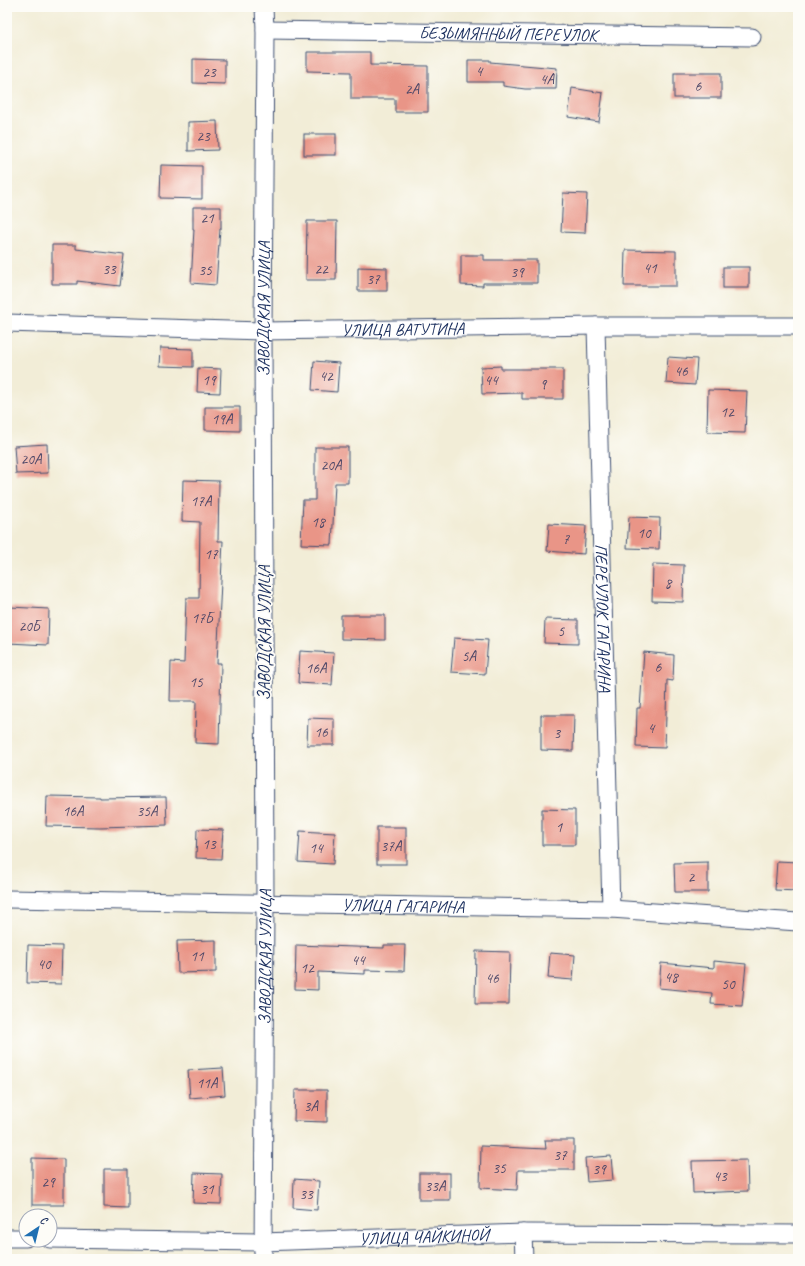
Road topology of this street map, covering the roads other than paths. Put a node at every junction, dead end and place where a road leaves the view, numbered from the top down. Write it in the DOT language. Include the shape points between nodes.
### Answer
graph roads {
  1 [pos="264,7"];
  2 [pos="265,30"];
  3 [pos="752,37"];
  4 [pos="7,323"];
  5 [pos="596,326"];
  6 [pos="798,326"];
  7 [pos="263,331"];
  8 [pos="7,898"];
  9 [pos="265,902"];
  10 [pos="611,909"];
  11 [pos="798,922"];
  12 [pos="523,1234"];
  13 [pos="798,1234"];
  14 [pos="7,1238"];
  15 [pos="18,1238"];
  16 [pos="58,1239"];
  17 [pos="262,1242"];
  18 [pos="262,1259"];
  19 [pos="524,1259"];
  1 -- 2 [label="street, ЗАВОДСКАЯ УЛИЦА"];
  2 -- 3 [label="street, БЕЗЫМЯННЫЙ ПЕРЕУЛОК"];
  2 -- 7 [label="street, ЗАВОДСКАЯ УЛИЦА"];
  4 -- 7 [label="street, УЛИЦА ВАТУТИНА"];
  5 -- 6 [label="street, УЛИЦА ВАТУТИНА"];
  5 -- 7 [label="street, УЛИЦА ВАТУТИНА"];
  5 -- 10 [label="street, ПЕРЕУЛОК ГАГАРИНА"];
  7 -- 9 [label="street, ЗАВОДСКАЯ УЛИЦА"];
  8 -- 9 [label="street, УЛИЦА ГАГАРИНА"];
  9 -- 10 [label="street, УЛИЦА ГАГАРИНА"];
  9 -- 17 [label="street, ЗАВОДСКАЯ УЛИЦА"];
  10 -- 11 [label="street, УЛИЦА ГАГАРИНА"];
  12 -- 13 [label="street, УЛИЦА ЧАЙКИНОЙ"];
  12 -- 17 [label="street, УЛИЦА ЧАЙКИНОЙ"];
  12 -- 19 [label="street"];
  14 -- 15 [label="street"];
  16 -- 17 [label="street, УЛИЦА ЧАЙКИНОЙ"];
  17 -- 18 [label="street, ЗАВОДСКАЯ УЛИЦА"];
}
